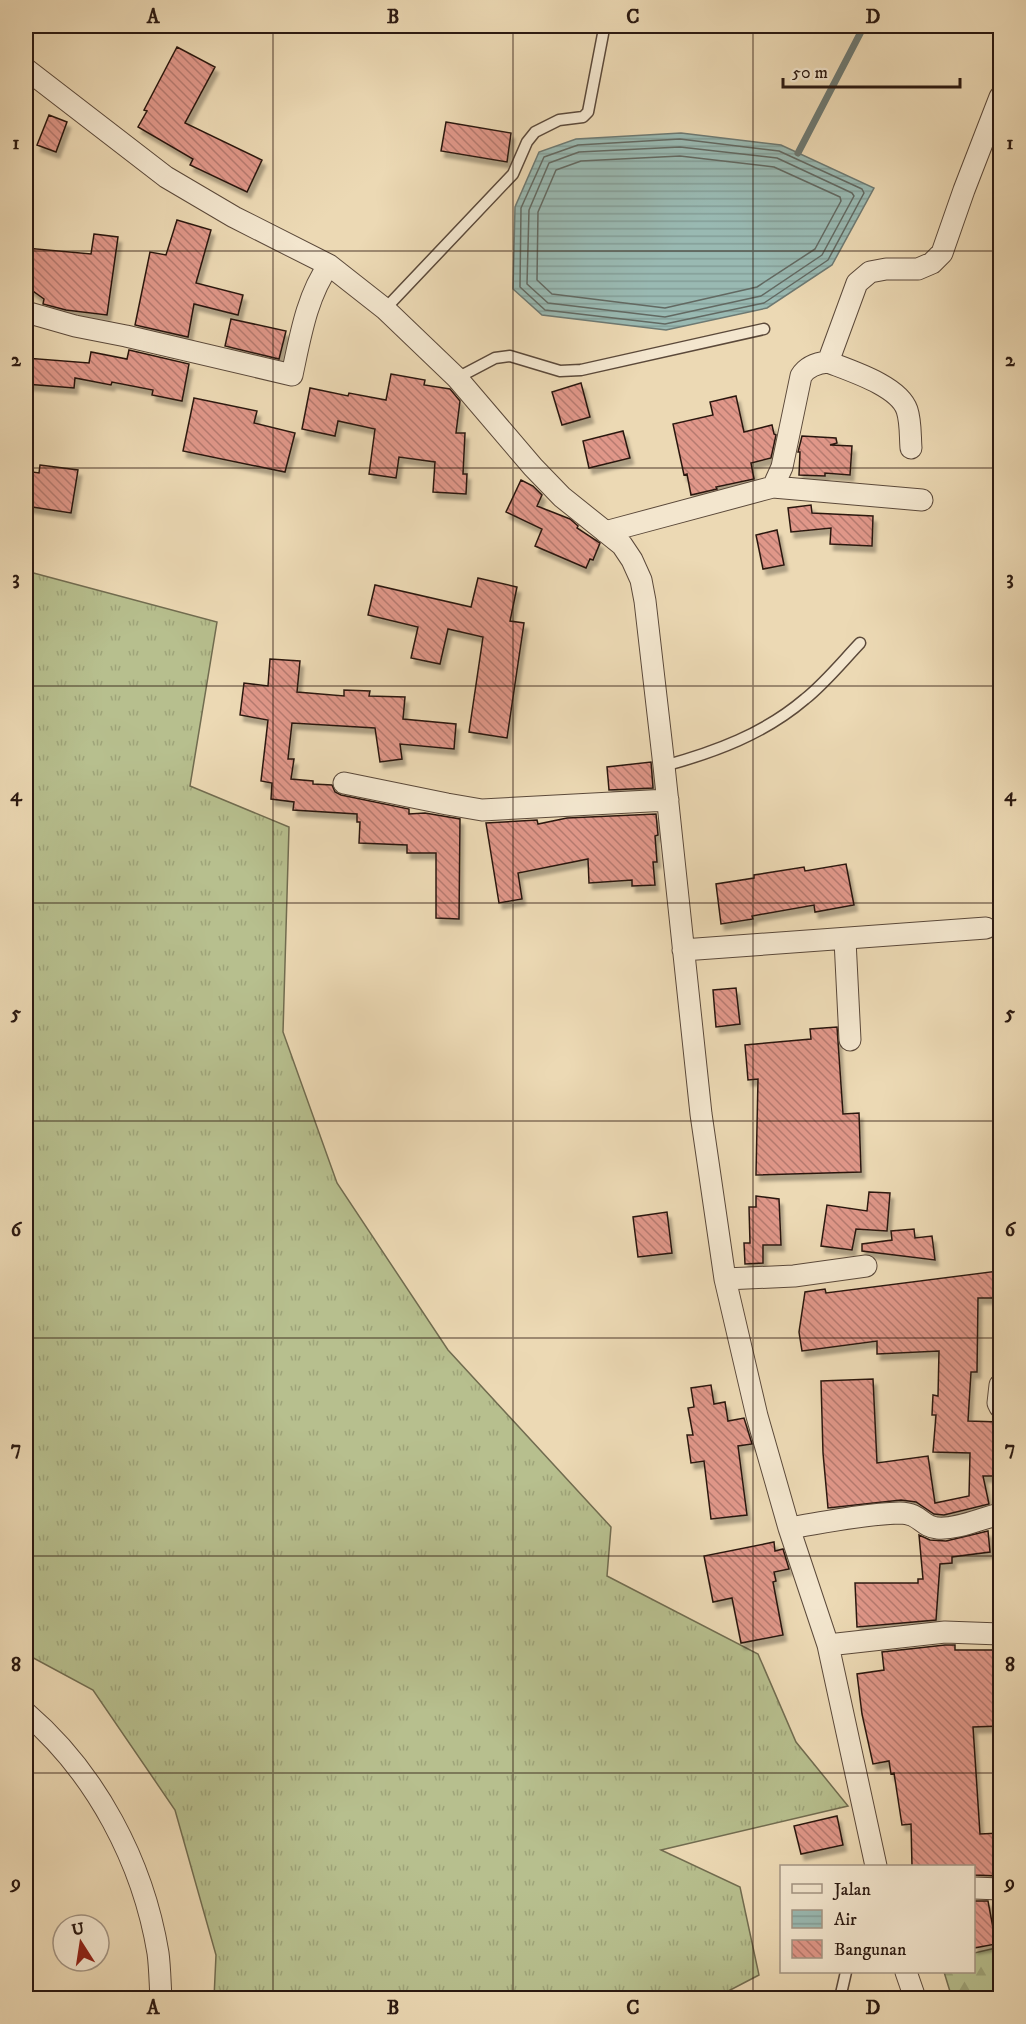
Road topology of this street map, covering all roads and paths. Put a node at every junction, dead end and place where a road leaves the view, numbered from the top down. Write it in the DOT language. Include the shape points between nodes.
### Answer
graph roads {
  1 [pos="603,34"];
  2 [pos="26,69"];
  3 [pos="1000,97"];
  4 [pos="329,265"];
  5 [pos="385,309"];
  6 [pos="26,312"];
  7 [pos="764,329"];
  8 [pos="828,362"];
  9 [pos="457,378"];
  10 [pos="911,448"];
  11 [pos="773,487"];
  12 [pos="922,500"];
  13 [pos="605,532"];
  14 [pos="861,644"];
  15 [pos="664,766"];
  16 [pos="344,783"];
  17 [pos="668,800"];
  18 [pos="986,928"];
  19 [pos="845,940"];
  20 [pos="683,950"];
  21 [pos="850,1040"];
  22 [pos="866,1266"];
  23 [pos="725,1279"];
  24 [pos="1000,1385"];
  25 [pos="1000,1407"];
  26 [pos="1000,1514"];
  27 [pos="789,1528"];
  28 [pos="1000,1634"];
  29 [pos="828,1645"];
  30 [pos="26,1713"];
  31 [pos="876,1865"];
  32 [pos="975,1888"];
  33 [pos="1000,1889"];
  34 [pos="846,1973"];
  35 [pos="907,1973"];
  36 [pos="161,1998"];
  37 [pos="840,1998"];
  38 [pos="915,1998"];
  1 -- 5 [label="lane" via="588,112 534,132 513,174"];
  2 -- 4 [label="street" via="166,177"];
  3 -- 8 [label="street" via="942,253 918,269 878,270 857,283"];
  4 -- 5 [label="street"];
  4 -- 6 [label="street" via="319,278 292,375"];
  5 -- 9 [label="street"];
  7 -- 9 [label="lane" via="581,370 560,371 510,356 495,358"];
  8 -- 10 [label="street" via="875,381 901,400 907,410"];
  8 -- 11 [label="street" via="811,366 801,376 782,467"];
  9 -- 13 [label="street" via="562,497"];
  11 -- 12 [label="street"];
  11 -- 13 [label="street"];
  13 -- 15 [label="street" via="622,545 640,580"];
  14 -- 15 [label="lane" via="785,715 709,754"];
  15 -- 17 [label="street"];
  16 -- 17 [label="street" via="482,810"];
  17 -- 20 [label="street"];
  18 -- 19 [label="street"];
  19 -- 20 [label="street"];
  19 -- 21 [label="street"];
  20 -- 23 [label="street"];
  22 -- 23 [label="street" via="794,1276"];
  23 -- 27 [label="street" via="757,1416"];
  24 -- 25 [label="street"];
  26 -- 27 [label="street" via="947,1528 932,1527 916,1515 900,1513"];
  27 -- 29 [label="street"];
  28 -- 29 [label="street" via="945,1632"];
  29 -- 31 [label="street"];
  30 -- 36 [label="street" via="74,1763 111,1817 141,1882 158,1953"];
  32 -- 33 [label="street"];
  34 -- 37 [label="lane"];
  35 -- 38 [label="street"];
}
